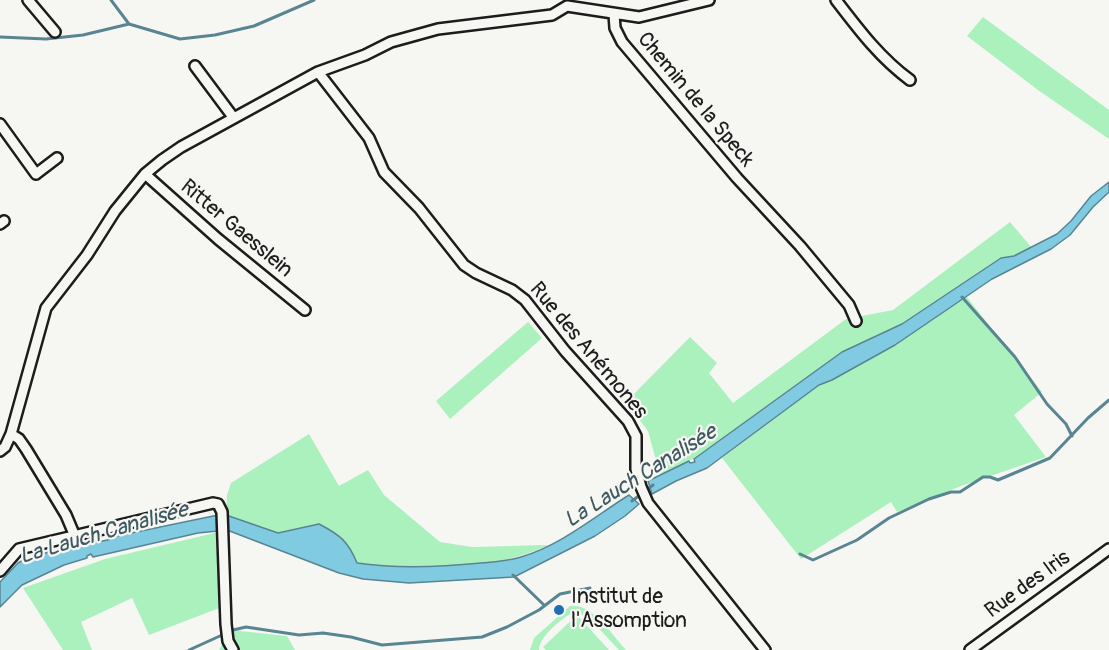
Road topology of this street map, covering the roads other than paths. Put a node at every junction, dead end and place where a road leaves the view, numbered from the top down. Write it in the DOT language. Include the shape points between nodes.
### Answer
graph roads {
  1 [pos="27,0"];
  2 [pos="709,0"];
  3 [pos="837,0"];
  4 [pos="566,3"];
  5 [pos="614,14"];
  6 [pos="54,33"];
  7 [pos="195,66"];
  8 [pos="318,72"];
  9 [pos="910,80"];
  10 [pos="233,117"];
  11 [pos="0,124"];
  12 [pos="57,158"];
  13 [pos="145,174"];
  14 [pos="305,310"];
  15 [pos="856,321"];
  16 [pos="11,434"];
  17 [pos="0,451"];
  18 [pos="74,534"];
  19 [pos="1109,549"];
  20 [pos="0,571"];
  21 [pos="231,646"];
  22 [pos="765,650"];
  23 [pos="970,650"];
  1 -- 6 [label="street"];
  2 -- 5 [label="street" via="639,16"];
  3 -- 9 [label="street" via="871,46"];
  4 -- 5 [label="street"];
  4 -- 8 [label="street" via="552,15 438,29 391,42"];
  5 -- 15 [label="street, Chemin de la Speck" via="622,42 800,246 849,305"];
  7 -- 10 [label="street"];
  8 -- 10 [label="street"];
  8 -- 22 [label="street, Rue des Anémones" via="369,138 384,172 419,208 464,265 525,300 628,421 636,436 636,469 648,503"];
  10 -- 13 [label="street"];
  11 -- 12 [label="street" via="36,174"];
  13 -- 14 [label="street, Ritter Gaesslein"];
  13 -- 16 [label="street" via="46,308"];
  16 -- 17 [label="street"];
  16 -- 18 [label="street" via="26,449"];
  18 -- 20 [label="street" via="19,549"];
  18 -- 21 [label="street" via="213,503 220,508"];
  19 -- 23 [label="street, Rue des Iris"];
}
